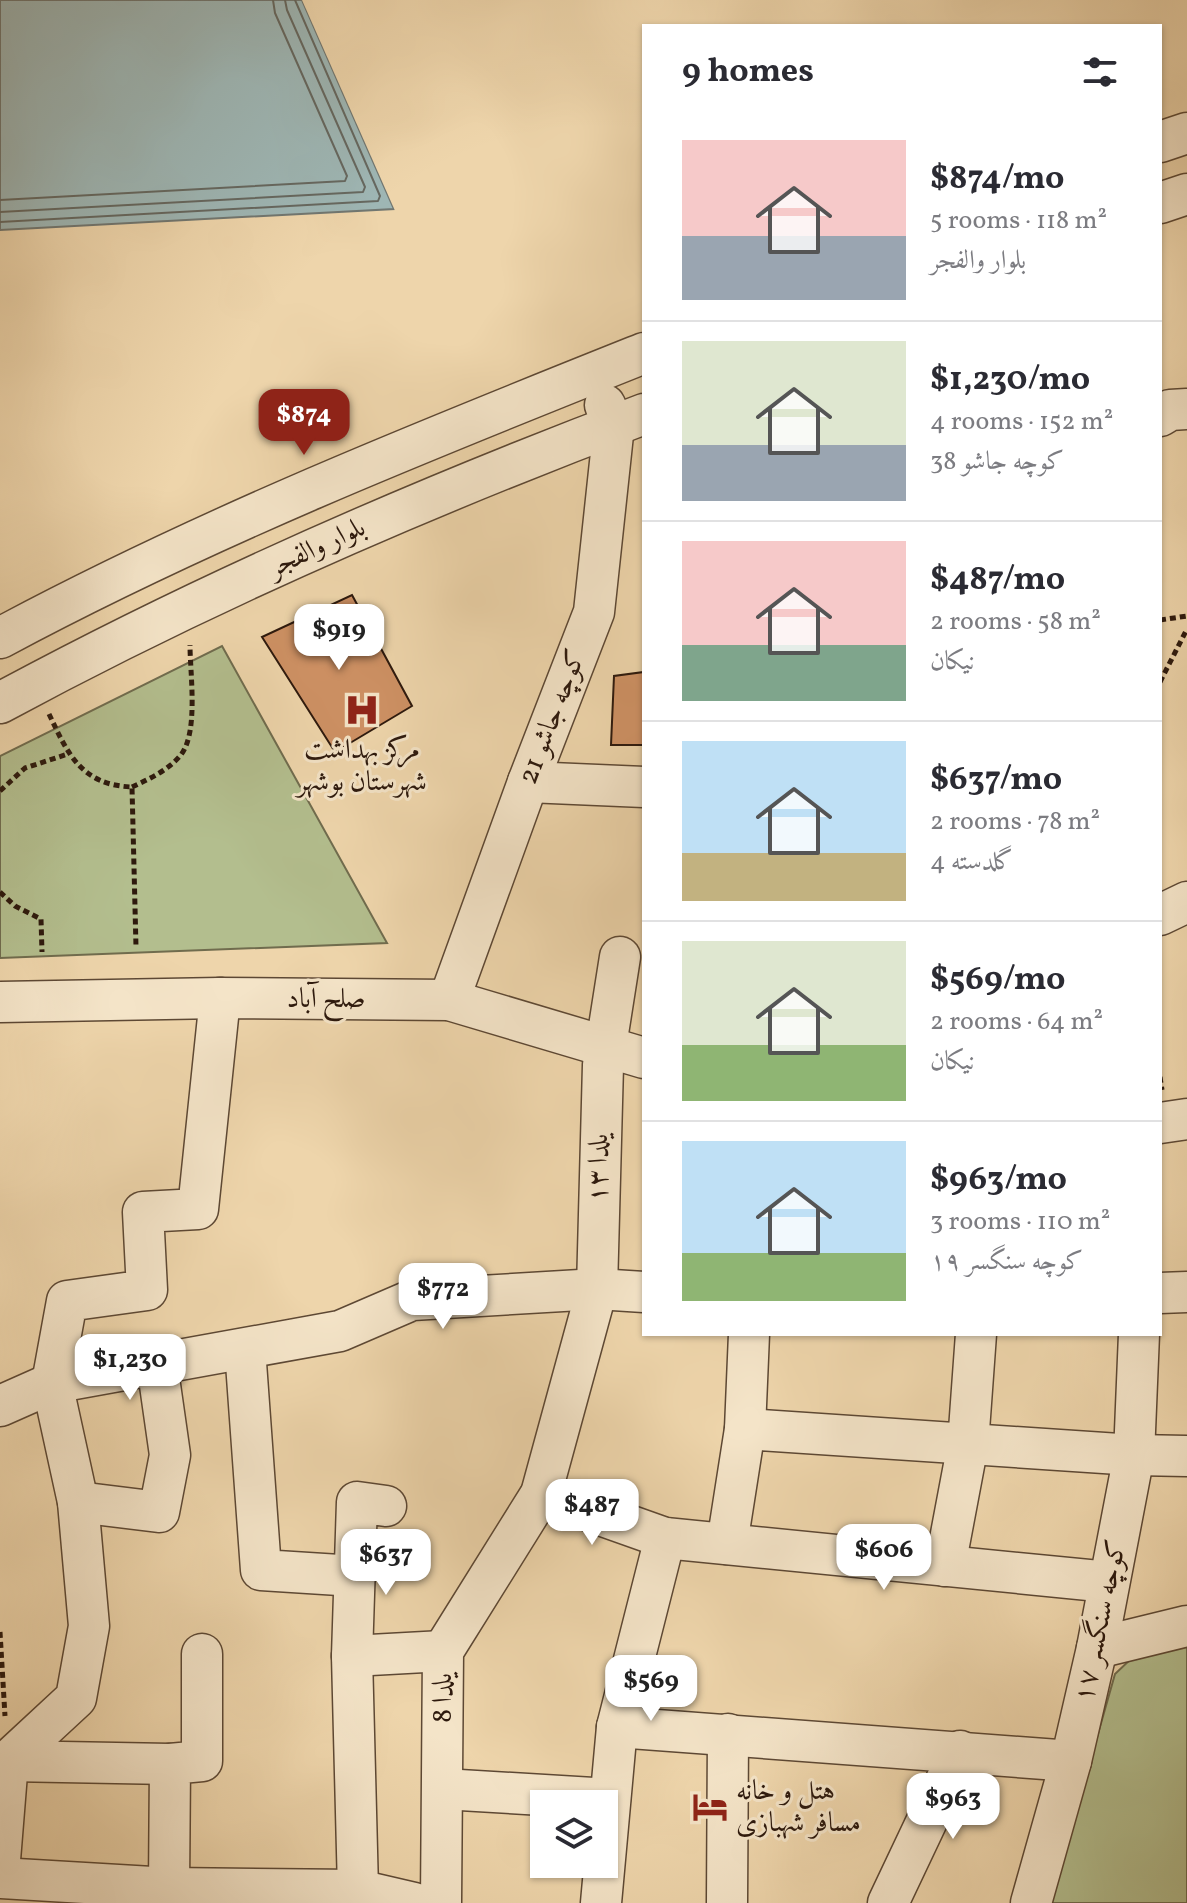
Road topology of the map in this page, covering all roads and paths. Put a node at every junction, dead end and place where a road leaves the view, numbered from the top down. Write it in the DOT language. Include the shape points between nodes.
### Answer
graph roads {
  1 [pos="1187,133"];
  2 [pos="1162,141"];
  3 [pos="1187,194"];
  4 [pos="1162,202"];
  5 [pos="642,354"];
  6 [pos="592,374"];
  7 [pos="1187,409"];
  8 [pos="1162,415"];
  9 [pos="629,420"];
  10 [pos="190,608"];
  11 [pos="1187,616"];
  12 [pos="1162,620"];
  13 [pos="1187,629"];
  14 [pos="0,638"];
  15 [pos="1162,678"];
  16 [pos="35,684"];
  17 [pos="0,703"];
  18 [pos="68,754"];
  19 [pos="528,782"];
  20 [pos="132,787"];
  21 [pos="642,787"];
  22 [pos="0,791"];
  23 [pos="0,892"];
  24 [pos="1187,902"];
  25 [pos="1162,914"];
  26 [pos="136,947"];
  27 [pos="42,952"];
  28 [pos="620,957"];
  29 [pos="220,998"];
  30 [pos="449,1000"];
  31 [pos="0,1002"];
  32 [pos="606,1048"];
  33 [pos="642,1057"];
  34 [pos="1187,1119"];
  35 [pos="1162,1123"];
  36 [pos="597,1289"];
  37 [pos="642,1292"];
  38 [pos="1187,1292"];
  39 [pos="1162,1293"];
  40 [pos="749,1336"];
  41 [pos="976,1336"];
  42 [pos="1139,1336"];
  43 [pos="245,1349"];
  44 [pos="157,1364"];
  45 [pos="52,1383"];
  46 [pos="0,1406"];
  47 [pos="745,1429"];
  48 [pos="968,1444"];
  49 [pos="1134,1455"];
  50 [pos="1187,1456"];
  51 [pos="541,1494"];
  52 [pos="78,1502"];
  53 [pos="386,1506"];
  54 [pos="665,1538"];
  55 [pos="727,1544"];
  56 [pos="945,1566"];
  57 [pos="355,1576"];
  58 [pos="1109,1582"];
  59 [pos="1187,1626"];
  60 [pos="0,1632"];
  61 [pos="1097,1648"];
  62 [pos="443,1651"];
  63 [pos="202,1654"];
  64 [pos="352,1656"];
  65 [pos="617,1727"];
  66 [pos="728,1734"];
  67 [pos="960,1751"];
  68 [pos="8,1761"];
  69 [pos="1071,1761"];
  70 [pos="170,1764"];
  71 [pos="443,1789"];
  72 [pos="611,1790"];
  73 [pos="530,1794"];
  74 [pos="0,1860"];
  75 [pos="0,1878"];
  76 [pos="603,1878"];
  77 [pos="169,1888"];
  78 [pos="358,1890"];
  79 [pos="414,1903"];
  80 [pos="441,1903"];
  81 [pos="601,1903"];
  82 [pos="727,1903"];
  83 [pos="888,1903"];
  84 [pos="1031,1903"];
  1 -- 2 [label="street"];
  3 -- 4 [label="street"];
  5 -- 6 [label="street, بلوار والفجر"];
  6 -- 9 [label="street"];
  6 -- 14 [label="street, بلوار والفجر" via="332,479"];
  7 -- 8 [label="street"];
  9 -- 10 [label="street, بلوار والفجر" via="354,530"];
  9 -- 19 [label="street, کوچه جاشو 21" via="594,612"];
  10 -- 16 [label="street, بلوار والفجر"];
  10 -- 20 [label="path" via="191,736 181,755 162,772"];
  11 -- 12 [label="path"];
  13 -- 15 [label="path"];
  16 -- 17 [label="street, بلوار والفجر"];
  16 -- 18 [label="path"];
  18 -- 20 [label="path" via="101,781"];
  18 -- 22 [label="path" via="25,768"];
  19 -- 21 [label="street"];
  19 -- 30 [label="street, کوچه جاشو 21"];
  20 -- 26 [label="path"];
  23 -- 27 [label="path" via="41,919"];
  24 -- 25 [label="street"];
  28 -- 32 [label="street, یلدا ۱۳"];
  29 -- 30 [label="street, صلح آباد"];
  29 -- 31 [label="street, صلح آباد"];
  29 -- 45 [label="street" via="198,1209 143,1212 147,1290 67,1301"];
  30 -- 32 [label="street, صلح آباد"];
  32 -- 33 [label="street, صلح آباد"];
  32 -- 36 [label="street, یلدا ۱۳"];
  34 -- 35 [label="street"];
  36 -- 37 [label="street"];
  36 -- 43 [label="street" via="412,1300 340,1331"];
  36 -- 51 [label="street, یلدا 8"];
  38 -- 39 [label="street"];
  40 -- 47 [label="street"];
  41 -- 48 [label="street"];
  42 -- 49 [label="street, کوچه سنگسر ۱۷"];
  43 -- 44 [label="street"];
  43 -- 57 [label="street" via="261,1570"];
  44 -- 45 [label="street"];
  44 -- 52 [label="street" via="170,1455 159,1512"];
  45 -- 46 [label="street"];
  45 -- 52 [label="street"];
  47 -- 48 [label="street"];
  47 -- 55 [label="street"];
  48 -- 49 [label="street"];
  48 -- 56 [label="street"];
  49 -- 50 [label="street"];
  49 -- 58 [label="street, کوچه سنگسر ۱۷"];
  51 -- 54 [label="street"];
  51 -- 62 [label="street, یلدا 8"];
  52 -- 68 [label="street" via="89,1626 76,1698"];
  53 -- 57 [label="street" via="357,1502"];
  54 -- 55 [label="street"];
  54 -- 65 [label="street"];
  55 -- 56 [label="street"];
  56 -- 58 [label="street"];
  57 -- 64 [label="street"];
  58 -- 61 [label="street, کوچه سنگسر ۱۷"];
  59 -- 61 [label="street"];
  60 -- 68 [label="path"];
  61 -- 69 [label="street, کوچه سنگسر ۱۷"];
  62 -- 64 [label="street"];
  62 -- 71 [label="street, یلدا 8"];
  63 -- 70 [label="street" via="202,1761"];
  64 -- 78 [label="street"];
  65 -- 66 [label="street"];
  65 -- 72 [label="street"];
  66 -- 67 [label="street"];
  66 -- 82 [label="street"];
  67 -- 69 [label="street"];
  67 -- 83 [label="street"];
  68 -- 70 [label="street"];
  68 -- 74 [label="street"];
  69 -- 84 [label="street, کوچه سنگسر ۱۷"];
  70 -- 77 [label="street"];
  71 -- 73 [label="street"];
  71 -- 80 [label="street, یلدا 8"];
  75 -- 77 [label="street"];
  76 -- 81 [label="street"];
  77 -- 78 [label="street"];
  78 -- 79 [label="street"];
}
